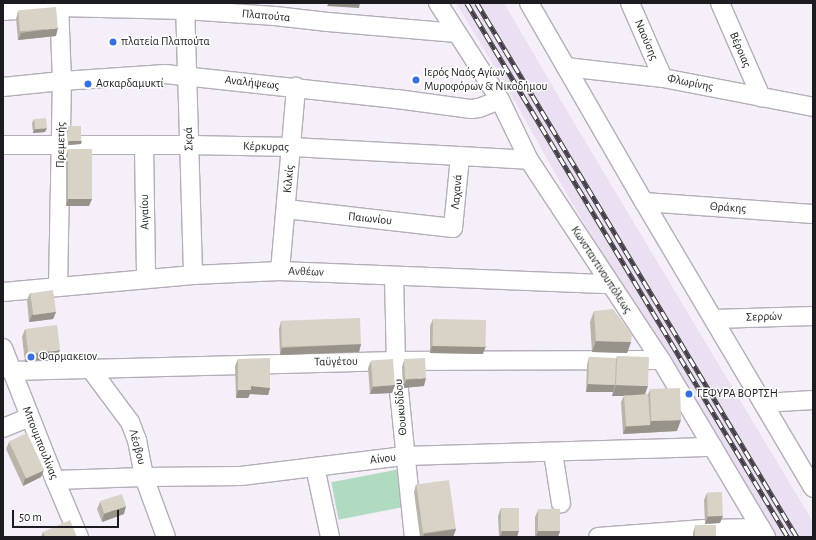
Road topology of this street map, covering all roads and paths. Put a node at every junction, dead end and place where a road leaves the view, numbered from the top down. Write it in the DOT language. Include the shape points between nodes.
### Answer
graph roads {
  1 [pos="438,3"];
  2 [pos="529,3"];
  3 [pos="630,3"];
  4 [pos="720,3"];
  5 [pos="59,5"];
  6 [pos="185,7"];
  7 [pos="274,9"];
  8 [pos="3,11"];
  9 [pos="457,33"];
  10 [pos="566,68"];
  11 [pos="187,76"];
  12 [pos="663,78"];
  13 [pos="62,81"];
  14 [pos="3,87"];
  15 [pos="296,87"];
  16 [pos="760,97"];
  17 [pos="500,100"];
  18 [pos="813,107"];
  19 [pos="3,145"];
  20 [pos="61,145"];
  21 [pos="144,145"];
  22 [pos="189,145"];
  23 [pos="292,147"];
  24 [pos="460,156"];
  25 [pos="529,160"];
  26 [pos="644,202"];
  27 [pos="286,209"];
  28 [pos="813,214"];
  29 [pos="453,228"];
  30 [pos="280,271"];
  31 [pos="193,275"];
  32 [pos="394,276"];
  33 [pos="146,279"];
  34 [pos="610,284"];
  35 [pos="58,287"];
  36 [pos="3,292"];
  37 [pos="813,316"];
  38 [pos="714,319"];
  39 [pos="3,348"];
  40 [pos="661,360"];
  41 [pos="396,361"];
  42 [pos="89,367"];
  43 [pos="11,371"];
  44 [pos="813,400"];
  45 [pos="763,403"];
  46 [pos="30,417"];
  47 [pos="3,428"];
  48 [pos="713,447"];
  49 [pos="554,453"];
  50 [pos="405,456"];
  51 [pos="315,467"];
  52 [pos="144,477"];
  53 [pos="54,480"];
  54 [pos="813,488"];
  55 [pos="561,503"];
  56 [pos="764,533"];
  57 [pos="79,537"];
  58 [pos="166,537"];
  59 [pos="330,537"];
  60 [pos="414,537"];
  61 [pos="598,537"];
  1 -- 9 [label="street, Κωνσταντινουπόλεως"];
  2 -- 10 [label="street"];
  3 -- 12 [label="street, Ναούσης"];
  4 -- 16 [label="street, Βέροιας"];
  5 -- 6 [label="street, Πλαπούτα"];
  5 -- 8 [label="street, Πλαπούτα"];
  5 -- 13 [label="street, Πρεμετής"];
  6 -- 7 [label="street, Πλαπούτα"];
  6 -- 11 [label="street, Σκρά"];
  7 -- 9 [label="street, Πλαπούτα" via="328,22"];
  9 -- 17 [label="street, Κωνσταντινουπόλεως"];
  10 -- 12 [label="street, Φλωρίνης"];
  10 -- 26 [label="street"];
  11 -- 13 [label="street, Αναλήψεως" via="149,74"];
  11 -- 15 [label="street, Αναλήψεως"];
  11 -- 22 [label="street, Σκρά"];
  12 -- 16 [label="street, Φλωρίνης"];
  13 -- 14 [label="street, Αναλήψεως"];
  13 -- 20 [label="street, Πρεμετής"];
  15 -- 17 [label="street, Αναλήψεως" via="471,109"];
  15 -- 23 [label="street, Κιλκίς"];
  16 -- 18 [label="street, Φλωρίνης"];
  17 -- 25 [label="street, Κωνσταντινουπόλεως"];
  19 -- 20 [label="street, Κέρκυρας"];
  20 -- 21 [label="street, Κέρκυρας"];
  20 -- 35 [label="street, Πρεμετής"];
  21 -- 22 [label="street, Κέρκυρας"];
  21 -- 33 [label="street, Αιγαίου"];
  22 -- 23 [label="street, Κέρκυρας"];
  22 -- 31 [label="street, Σκρά"];
  23 -- 24 [label="street, Κέρκυρας"];
  23 -- 27 [label="street, Κιλκίς"];
  24 -- 25 [label="street, Κέρκυρας"];
  24 -- 29 [label="street, Λαχανά"];
  25 -- 34 [label="street, Κωνσταντινουπόλεως"];
  26 -- 28 [label="street, Θράκης"];
  26 -- 38 [label="street"];
  27 -- 29 [label="street, Παιωνίου"];
  27 -- 30 [label="street, Κιλκίς"];
  30 -- 31 [label="street, Ανθέων"];
  30 -- 32 [label="street, Ανθέων"];
  31 -- 33 [label="street, Ανθέων"];
  32 -- 34 [label="street, Ανθέων"];
  32 -- 41 [label="street, Θουκυδίδου"];
  33 -- 35 [label="street, Ανθέων"];
  34 -- 40 [label="street, Κωνσταντινουπόλεως"];
  35 -- 36 [label="street, Ανθέων"];
  37 -- 38 [label="street, Σερρών"];
  38 -- 45 [label="street"];
  39 -- 43 [label="street, Μπουμπουλίνας"];
  40 -- 41 [label="street, Ταϋγέτου"];
  40 -- 48 [label="street, Κωνσταντινουπόλεως"];
  41 -- 42 [label="street, Ταϋγέτου"];
  41 -- 50 [label="street, Θουκυδίδου"];
  42 -- 43 [label="street, Ταϋγέτου"];
  42 -- 52 [label="street, Λέσβου" via="130,422 137,440"];
  43 -- 46 [label="street, Μπουμπουλίνας"];
  44 -- 45 [label="street"];
  45 -- 54 [label="street"];
  46 -- 47 [label="street"];
  46 -- 53 [label="street, Μπουμπουλίνας"];
  48 -- 49 [label="street, Αίνου"];
  48 -- 56 [label="street, Κωνσταντινουπόλεως"];
  49 -- 50 [label="street, Αίνου"];
  49 -- 55 [label="street"];
  50 -- 51 [label="street, Αίνου"];
  50 -- 60 [label="street, Θουκυδίδου"];
  51 -- 52 [label="street, Αίνου" via="241,476"];
  51 -- 59 [label="street"];
  52 -- 53 [label="street, Αίνου"];
  52 -- 58 [label="street, Λέσβου"];
  53 -- 57 [label="street, Μπουμπουλίνας"];
  56 -- 61 [label="street" via="704,530"];
}
